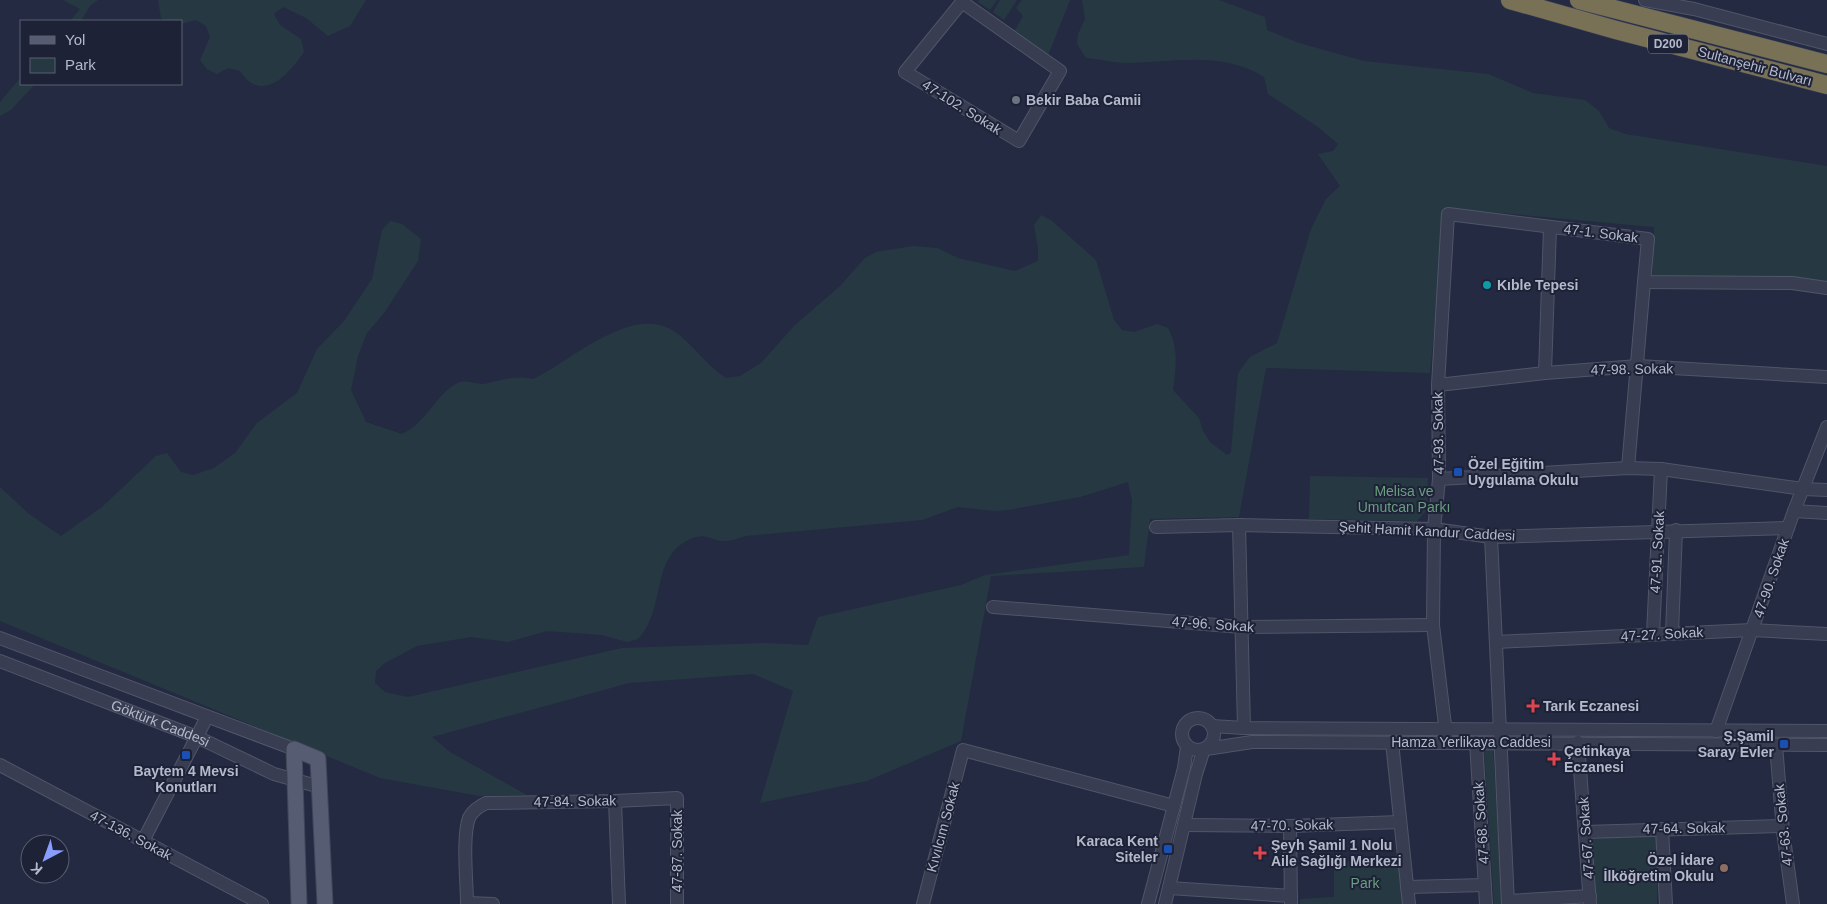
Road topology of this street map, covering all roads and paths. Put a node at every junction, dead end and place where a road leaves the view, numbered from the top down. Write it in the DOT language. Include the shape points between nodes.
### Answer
graph roads {
  1 [pos="1510,0"];
  2 [pos="1579,0"];
  3 [pos="1645,0"];
  4 [pos="962,1"];
  5 [pos="1827,44"];
  6 [pos="1827,64"];
  7 [pos="1827,85"];
  8 [pos="1448,214"];
  9 [pos="1550,226"];
  10 [pos="1644,282"];
  11 [pos="1827,288"];
  12 [pos="1638,366"];
  13 [pos="1545,373"];
  14 [pos="1827,377"];
  15 [pos="1438,384"];
  16 [pos="1827,427"];
  17 [pos="1628,468"];
  18 [pos="1661,469"];
  19 [pos="1439,479"];
  20 [pos="1803,489"];
  21 [pos="1827,490"];
  22 [pos="1794,511"];
  23 [pos="1827,513"];
  24 [pos="1239,525"];
  25 [pos="1156,527"];
  26 [pos="1434,528"];
  27 [pos="1788,528"];
  28 [pos="1658,530"];
  29 [pos="1676,530"];
  30 [pos="1491,537"];
  31 [pos="993,606"];
  32 [pos="1434,625"];
  33 [pos="1242,627"];
  34 [pos="1752,630"];
  35 [pos="1653,634"];
  36 [pos="1672,634"];
  37 [pos="1827,634"];
  38 [pos="0,638"];
  39 [pos="1496,642"];
  40 [pos="0,661"];
  41 [pos="207,717"];
  42 [pos="1212,726"];
  43 [pos="1244,728"];
  44 [pos="1716,731"];
  45 [pos="1827,731"];
  46 [pos="1500,735"];
  47 [pos="1446,736"];
  48 [pos="197,737"];
  49 [pos="1392,742"];
  50 [pos="1476,742"];
  51 [pos="1578,742"];
  52 [pos="1776,745"];
  53 [pos="1827,745"];
  54 [pos="1187,746"];
  55 [pos="294,749"];
  56 [pos="1205,749"];
  57 [pos="0,765"];
  58 [pos="295,780"];
  59 [pos="320,787"];
  60 [pos="677,798"];
  61 [pos="615,801"];
  62 [pos="1174,806"];
  63 [pos="1400,822"];
  64 [pos="1184,825"];
  65 [pos="1290,826"];
  66 [pos="1782,826"];
  67 [pos="1662,829"];
  68 [pos="1585,832"];
  69 [pos="143,841"];
  70 [pos="1485,885"];
  71 [pos="1407,887"];
  72 [pos="1169,888"];
  73 [pos="1291,900"];
  74 [pos="1590,900"];
  75 [pos="468,903"];
  76 [pos="1508,903"];
  77 [pos="262,904"];
  78 [pos="299,904"];
  79 [pos="325,904"];
  80 [pos="493,904"];
  81 [pos="619,904"];
  82 [pos="677,904"];
  83 [pos="923,904"];
  84 [pos="1148,904"];
  85 [pos="1165,904"];
  86 [pos="1408,904"];
  87 [pos="1486,904"];
  88 [pos="1666,904"];
  89 [pos="1793,904"];
  1 -- 7 [label="highway, Sultanşehir Bulvarı / D200"];
  2 -- 6 [label="highway, Sultanşehir Bulvarı / D200"];
  3 -- 5 [label="street" via="1694,9"];
  4 -- 4 [label="street, 47-102. Sokak" via="1060,71 1019,141 905,72"];
  8 -- 9 [label="street, 47-1. Sokak"];
  8 -- 15 [label="street, 47-93. Sokak"];
  9 -- 10 [label="street, 47-1. Sokak" via="1648,239"];
  9 -- 13 [label="street"];
  10 -- 11 [label="street" via="1792,283"];
  10 -- 12 [label="street"];
  12 -- 13 [label="street, 47-98. Sokak"];
  12 -- 14 [label="street, 47-98. Sokak"];
  12 -- 17 [label="street"];
  13 -- 15 [label="street, 47-98. Sokak"];
  15 -- 19 [label="street, 47-93. Sokak"];
  16 -- 20 [label="street, 47-90. Sokak"];
  17 -- 18 [label="street"];
  17 -- 19 [label="street"];
  18 -- 20 [label="street"];
  18 -- 28 [label="street, 47-91. Sokak"];
  19 -- 26 [label="street, 47-93. Sokak"];
  20 -- 21 [label="street"];
  20 -- 22 [label="street, 47-90. Sokak"];
  22 -- 23 [label="street"];
  22 -- 27 [label="street, 47-90. Sokak"];
  24 -- 25 [label="street, Şehit Hamit Kandur Caddesi"];
  24 -- 26 [label="street, Şehit Hamit Kandur Caddesi"];
  24 -- 33 [label="street"];
  26 -- 30 [label="street, Şehit Hamit Kandur Caddesi"];
  26 -- 32 [label="street, 47-93. Sokak"];
  27 -- 29 [label="street, Şehit Hamit Kandur Caddesi"];
  27 -- 34 [label="street, 47-90. Sokak"];
  28 -- 29 [label="street, Şehit Hamit Kandur Caddesi"];
  28 -- 30 [label="street, Şehit Hamit Kandur Caddesi"];
  28 -- 35 [label="street, 47-91. Sokak"];
  29 -- 36 [label="street, 47-91. Sokak"];
  30 -- 39 [label="street, 47-68. Sokak"];
  31 -- 33 [label="street, 47-96. Sokak"];
  32 -- 33 [label="street, 47-96. Sokak"];
  32 -- 47 [label="street, 47-93. Sokak"];
  33 -- 43 [label="street"];
  34 -- 36 [label="street, 47-27. Sokak"];
  34 -- 37 [label="street, 47-27. Sokak"];
  34 -- 44 [label="street, 47-90. Sokak"];
  35 -- 36 [label="street, 47-27. Sokak"];
  35 -- 39 [label="street, 47-27. Sokak"];
  38 -- 41 [label="street, Göktürk Caddesi"];
  39 -- 46 [label="street, 47-68. Sokak"];
  40 -- 48 [label="street, Göktürk Caddesi"];
  41 -- 48 [label="street"];
  41 -- 55 [label="street, Göktürk Caddesi"];
  42 -- 43 [label="street, Hamza Yerlikaya Caddesi"];
  42 -- 54 [label="street" via="1200,718 1187,722 1182,734"];
  42 -- 56 [label="street" via="1213,740"];
  43 -- 47 [label="street, Hamza Yerlikaya Caddesi"];
  44 -- 45 [label="street, Hamza Yerlikaya Caddesi"];
  44 -- 46 [label="street, Hamza Yerlikaya Caddesi"];
  46 -- 47 [label="street, Hamza Yerlikaya Caddesi"];
  46 -- 50 [label="street, Hamza Yerlikaya Caddesi"];
  46 -- 51 [label="street, Hamza Yerlikaya Caddesi"];
  46 -- 76 [label="street, 47-68. Sokak"];
  47 -- 49 [label="street, Hamza Yerlikaya Caddesi"];
  47 -- 50 [label="street, Hamza Yerlikaya Caddesi"];
  48 -- 58 [label="street, Göktürk Caddesi" via="274,774"];
  48 -- 69 [label="street"];
  49 -- 56 [label="street, Hamza Yerlikaya Caddesi" via="1252,742"];
  49 -- 63 [label="street"];
  50 -- 70 [label="street, 47-68. Sokak"];
  51 -- 52 [label="street, Hamza Yerlikaya Caddesi"];
  51 -- 68 [label="street, 47-67. Sokak"];
  52 -- 53 [label="street, Hamza Yerlikaya Caddesi"];
  52 -- 66 [label="street, 47-63. Sokak"];
  54 -- 56 [label="street" via="1196,751"];
  54 -- 62 [label="street"];
  55 -- 58 [label="main road"];
  55 -- 59 [label="main road, Göktürk Caddesi" via="318,759"];
  56 -- 64 [label="street"];
  57 -- 69 [label="street, 47-136. Sokak"];
  58 -- 59 [label="street, Göktürk Caddesi"];
  58 -- 78 [label="main road"];
  59 -- 79 [label="main road"];
  60 -- 61 [label="street, 47-84. Sokak"];
  60 -- 82 [label="street, 47-87. Sokak"];
  61 -- 75 [label="street, 47-84. Sokak" via="486,803 475,809 467,830"];
  61 -- 81 [label="street"];
  62 -- 83 [label="street, Kıvılcım Sokak" via="964,750"];
  62 -- 84 [label="street"];
  63 -- 65 [label="street, 47-70. Sokak"];
  63 -- 71 [label="street"];
  64 -- 65 [label="street, 47-70. Sokak"];
  64 -- 72 [label="street"];
  65 -- 73 [label="street"];
  66 -- 67 [label="street, 47-64. Sokak"];
  66 -- 89 [label="street, 47-63. Sokak"];
  67 -- 68 [label="street, 47-64. Sokak"];
  67 -- 88 [label="street"];
  68 -- 74 [label="street, 47-67. Sokak"];
  69 -- 77 [label="street, 47-136. Sokak"];
  70 -- 71 [label="street"];
  70 -- 87 [label="street, 47-68. Sokak"];
  71 -- 86 [label="street"];
  72 -- 73 [label="street"];
  72 -- 85 [label="street"];
  74 -- 76 [label="street"];
  75 -- 80 [label="street"];
}
